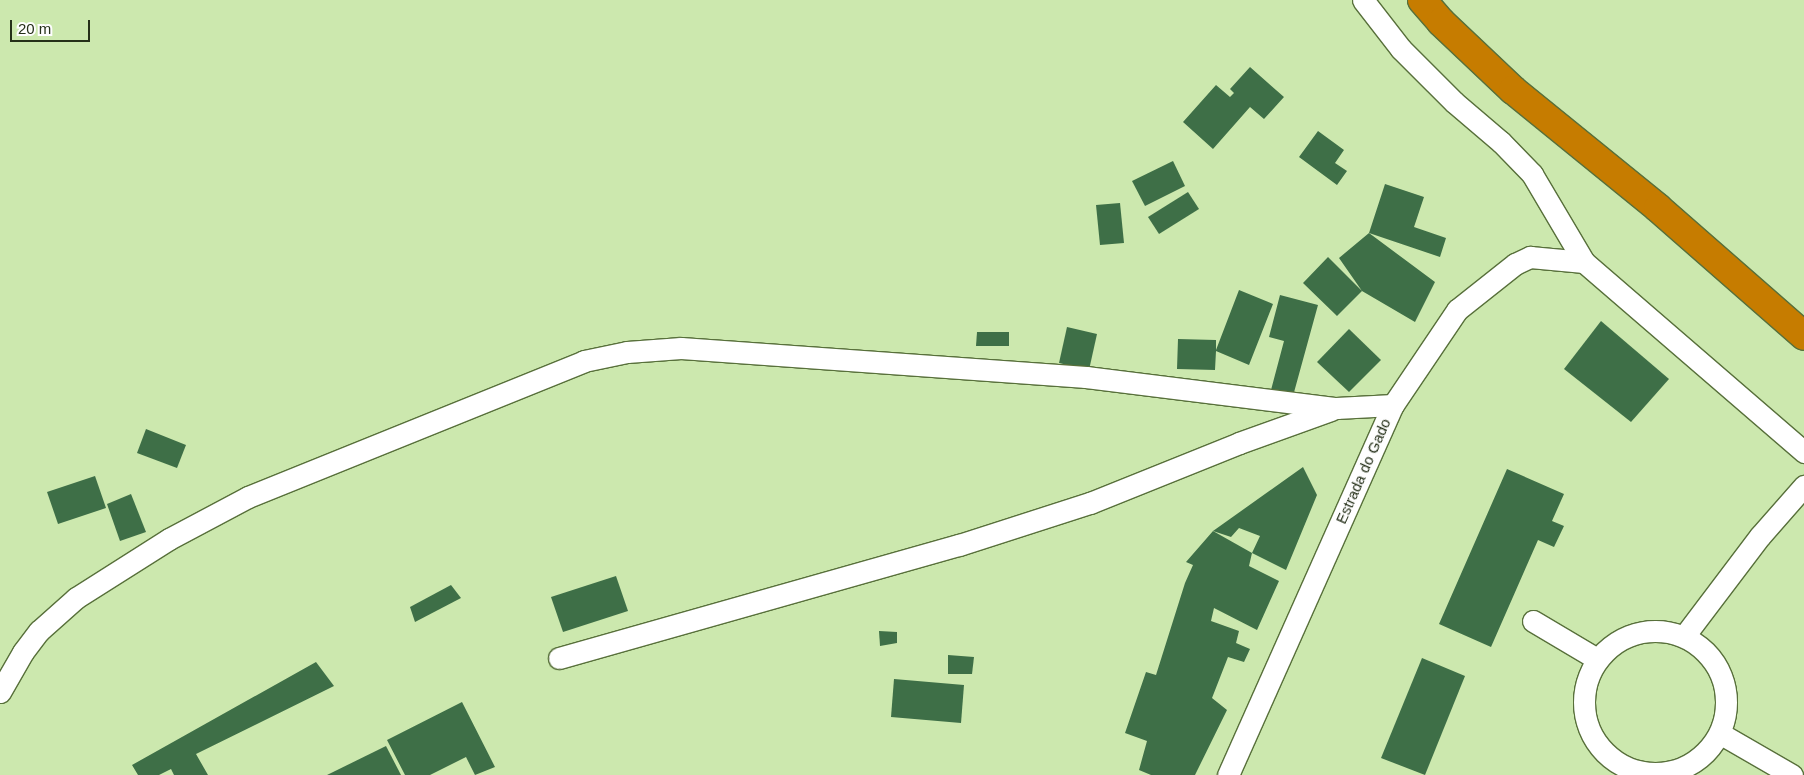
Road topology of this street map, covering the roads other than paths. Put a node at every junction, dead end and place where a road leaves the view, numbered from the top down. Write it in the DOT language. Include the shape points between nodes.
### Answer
graph roads {
  1 [pos="1363,0"];
  2 [pos="1422,0"];
  3 [pos="1584,262"];
  4 [pos="1804,336"];
  5 [pos="1393,405"];
  6 [pos="1336,408"];
  7 [pos="1804,452"];
  8 [pos="1804,486"];
  9 [pos="1533,621"];
  10 [pos="1685,635"];
  11 [pos="559,658"];
  12 [pos="1597,658"];
  13 [pos="0,692"];
  14 [pos="1721,734"];
  15 [pos="1618,770"];
  16 [pos="1228,775"];
  17 [pos="1792,775"];
  1 -- 3 [label="street" via="1401,49 1532,174"];
  2 -- 4 [label="highway" via="1513,90 1658,208"];
  3 -- 5 [label="street, Estrada do Gado" via="1530,257 1515,264 1457,310"];
  3 -- 7 [label="street"];
  5 -- 6 [label="street"];
  5 -- 16 [label="street, Estrada do Gado"];
  6 -- 11 [label="street" via="1090,503 959,545"];
  6 -- 13 [label="street" via="1086,377 681,348 628,352 584,361 248,497 169,539 76,598 39,631"];
  8 -- 10 [label="street" via="1760,536"];
  9 -- 12 [label="street"];
  10 -- 12 [label="street" via="1653,629 1622,638"];
  10 -- 14 [label="street" via="1715,660 1729,696"];
  12 -- 15 [label="street" via="1584,686 1584,717 1597,745"];
  14 -- 15 [label="street" via="1696,763 1658,775"];
  14 -- 17 [label="street"];
}
